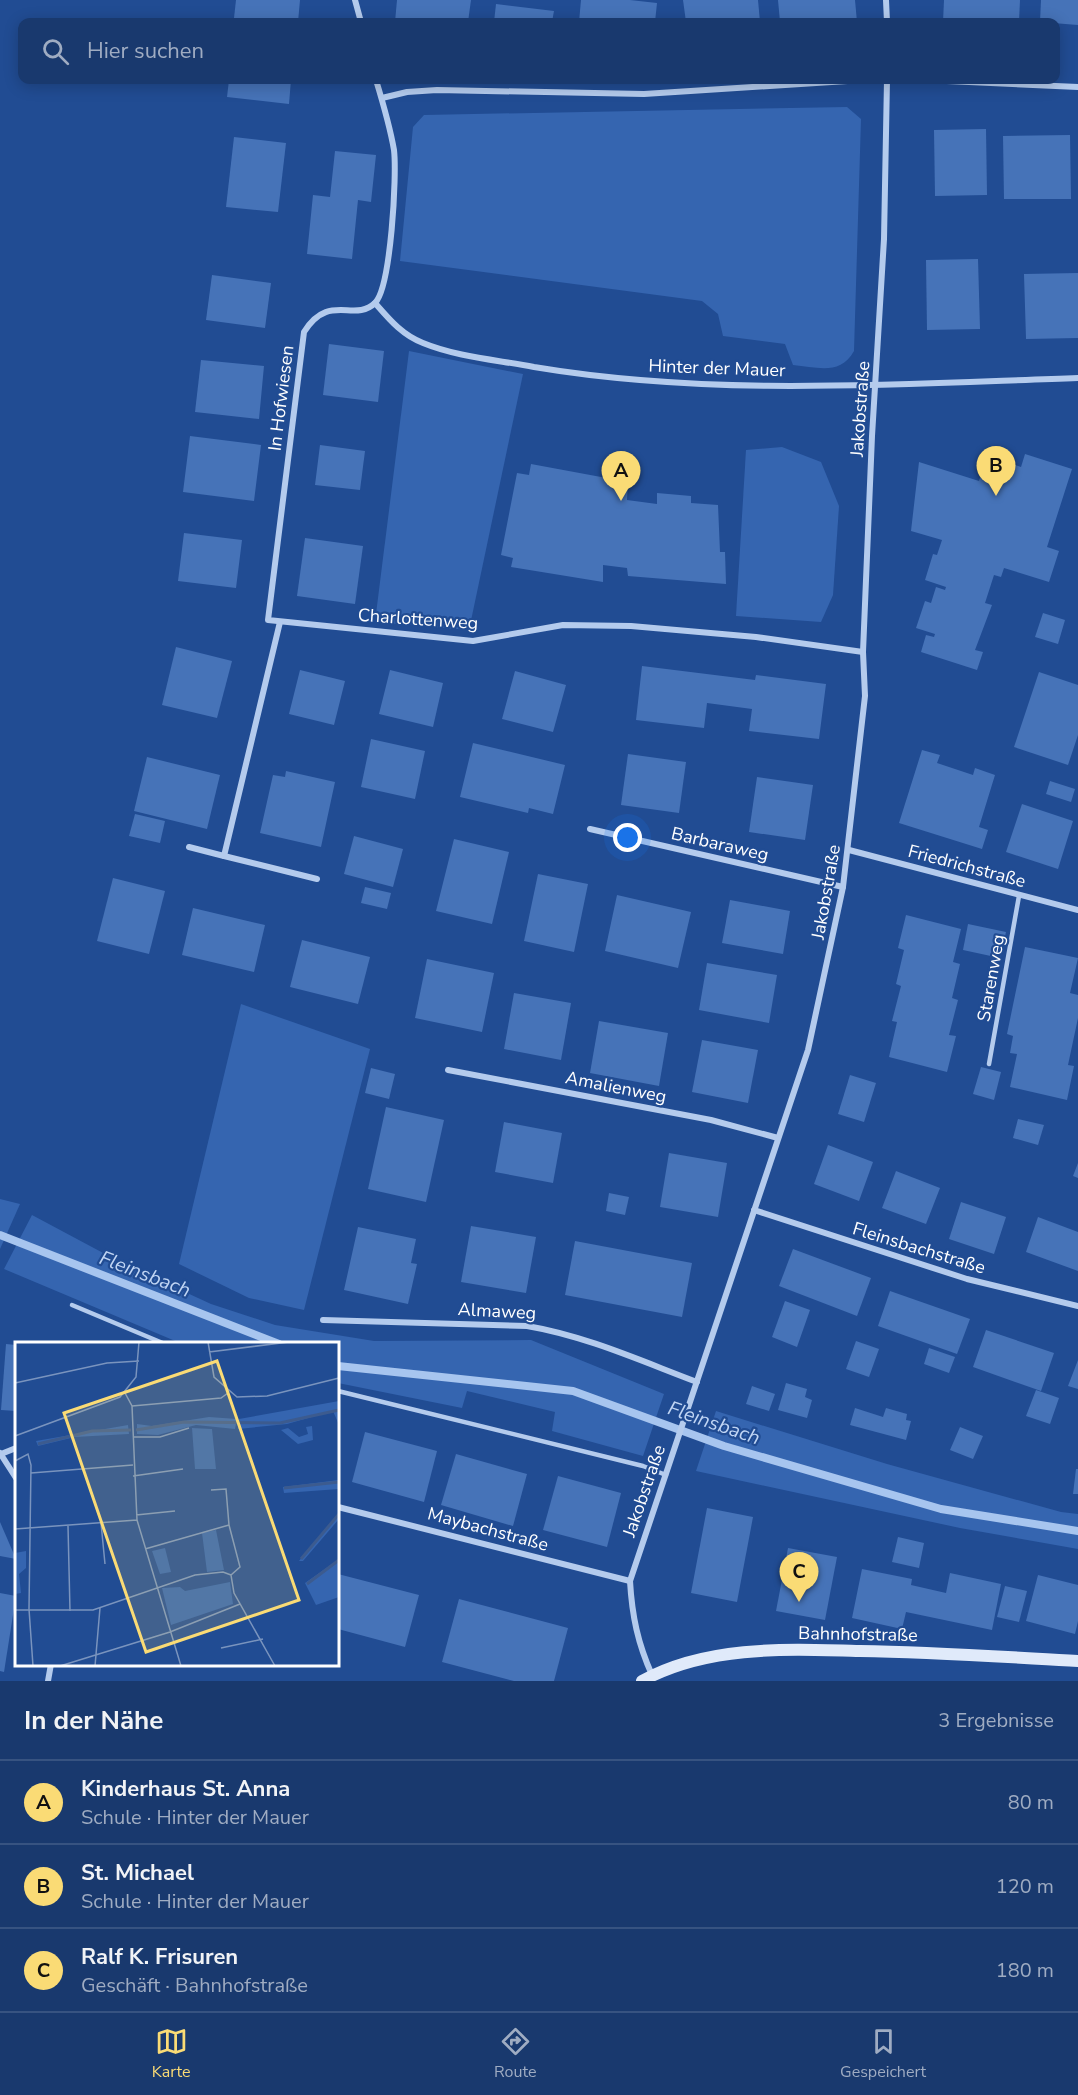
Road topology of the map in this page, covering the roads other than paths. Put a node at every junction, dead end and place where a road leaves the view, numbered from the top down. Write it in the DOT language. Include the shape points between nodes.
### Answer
graph roads {
  1 [pos="355,0"];
  2 [pos="886,0"];
  3 [pos="360,18"];
  4 [pos="886,18"];
  5 [pos="377,84"];
  6 [pos="800,84"];
  7 [pos="887,84"];
  8 [pos="1012,84"];
  9 [pos="1078,87"];
  10 [pos="382,98"];
  11 [pos="375,303"];
  12 [pos="1078,378"];
  13 [pos="876,385"];
  14 [pos="280,622"];
  15 [pos="863,652"];
  16 [pos="590,829"];
  17 [pos="189,847"];
  18 [pos="849,850"];
  19 [pos="224,856"];
  20 [pos="317,879"];
  21 [pos="843,886"];
  22 [pos="1019,896"];
  23 [pos="1078,910"];
  24 [pos="990,1064"];
  25 [pos="447,1070"];
  26 [pos="778,1138"];
  27 [pos="754,1210"];
  28 [pos="72,1305"];
  29 [pos="1078,1306"];
  30 [pos="323,1320"];
  31 [pos="160,1342"];
  32 [pos="697,1383"];
  33 [pos="339,1391"];
  34 [pos="15,1448"];
  35 [pos="1,1454"];
  36 [pos="666,1475"];
  37 [pos="15,1476"];
  38 [pos="339,1506"];
  39 [pos="630,1581"];
  40 [pos="1078,1660"];
  41 [pos="51,1666"];
  42 [pos="647,1678"];
  43 [pos="48,1681"];
  1 -- 3 [label="street"];
  2 -- 4 [label="street"];
  5 -- 10 [label="street"];
  6 -- 10 [label="street" via="644,94 437,90"];
  7 -- 13 [label="street, Jakobstraße"];
  8 -- 9 [label="street"];
  10 -- 11 [label="street" via="394,152 395,185 385,283"];
  11 -- 13 [label="street, Hinter der Mauer" via="394,327 422,343 482,358 604,379 793,387"];
  11 -- 14 [label="street, In Hofwiesen" via="364,308 325,310 304,332 268,620"];
  12 -- 13 [label="street, Hinter der Mauer"];
  13 -- 15 [label="street, Jakobstraße"];
  14 -- 15 [label="street, Charlottenweg" via="473,641 563,625 631,626"];
  14 -- 19 [label="street"];
  15 -- 18 [label="street, Jakobstraße" via="865,696"];
  16 -- 21 [label="street, Barbaraweg"];
  17 -- 19 [label="street"];
  18 -- 21 [label="street, Jakobstraße"];
  18 -- 22 [label="street, Friedrichstraße"];
  19 -- 20 [label="street"];
  21 -- 26 [label="street, Jakobstraße" via="808,1050"];
  22 -- 23 [label="street, Friedrichstraße"];
  22 -- 24 [label="lane, Starenweg"];
  25 -- 26 [label="street, Amalienweg" via="711,1120"];
  26 -- 27 [label="street, Jakobstraße"];
  27 -- 29 [label="street, Fleinsbachstraße" via="967,1279"];
  27 -- 32 [label="street, Jakobstraße"];
  28 -- 31 [label="lane"];
  30 -- 32 [label="street, Almaweg" via="527,1326 583,1340"];
  32 -- 36 [label="street, Jakobstraße"];
  33 -- 36 [label="lane" via="644,1466"];
  34 -- 35 [label="street"];
  35 -- 37 [label="street"];
  36 -- 39 [label="street, Jakobstraße"];
  38 -- 39 [label="street, Maybachstraße"];
  39 -- 42 [label="street, Jakobstraße"];
  40 -- 42 [label="street, Bahnhofstraße" via="885,1651 764,1651 686,1663"];
  41 -- 43 [label="street"];
}
